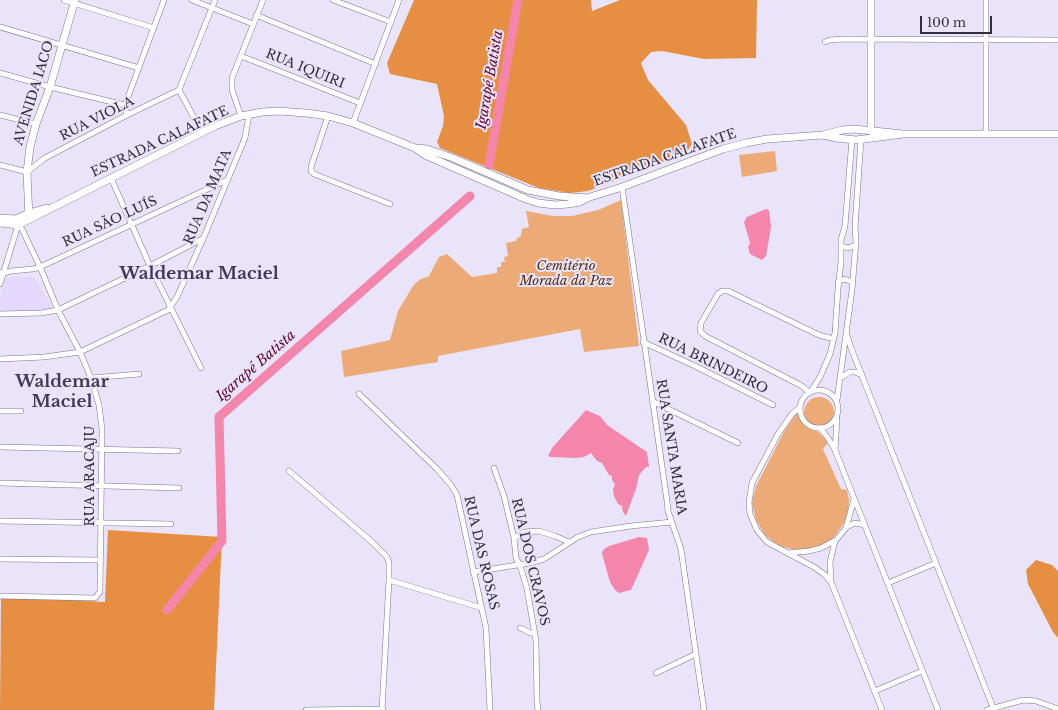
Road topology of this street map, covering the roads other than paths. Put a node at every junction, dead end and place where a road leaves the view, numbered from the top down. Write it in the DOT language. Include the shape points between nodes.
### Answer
graph roads {
  1 [pos="64,0"];
  2 [pos="164,0"];
  3 [pos="192,0"];
  4 [pos="215,0"];
  5 [pos="262,0"];
  6 [pos="333,0"];
  7 [pos="399,0"];
  8 [pos="871,0"];
  9 [pos="986,0"];
  10 [pos="75,2"];
  11 [pos="212,7"];
  12 [pos="256,15"];
  13 [pos="391,22"];
  14 [pos="253,24"];
  15 [pos="0,27"];
  16 [pos="154,28"];
  17 [pos="870,40"];
  18 [pos="986,40"];
  19 [pos="1058,40"];
  20 [pos="825,42"];
  21 [pos="61,44"];
  22 [pos="241,56"];
  23 [pos="376,64"];
  24 [pos="139,68"];
  25 [pos="0,73"];
  26 [pos="50,87"];
  27 [pos="179,90"];
  28 [pos="360,103"];
  29 [pos="125,105"];
  30 [pos="0,115"];
  31 [pos="127,115"];
  32 [pos="249,115"];
  33 [pos="241,116"];
  34 [pos="328,116"];
  35 [pos="353,123"];
  36 [pos="36,124"];
  37 [pos="848,129"];
  38 [pos="872,130"];
  39 [pos="202,132"];
  40 [pos="903,134"];
  41 [pos="986,134"];
  42 [pos="1058,134"];
  43 [pos="823,135"];
  44 [pos="872,138"];
  45 [pos="849,139"];
  46 [pos="861,139"];
  47 [pos="415,148"];
  48 [pos="0,164"];
  49 [pos="27,172"];
  50 [pos="111,178"];
  51 [pos="227,180"];
  52 [pos="622,187"];
  53 [pos="587,198"];
  54 [pos="390,204"];
  55 [pos="29,216"];
  56 [pos="0,218"];
  57 [pos="17,222"];
  58 [pos="0,223"];
  59 [pos="131,224"];
  60 [pos="203,239"];
  61 [pos="842,246"];
  62 [pos="855,246"];
  63 [pos="150,266"];
  64 [pos="40,267"];
  65 [pos="2,272"];
  66 [pos="838,282"];
  67 [pos="852,282"];
  68 [pos="0,284"];
  69 [pos="169,307"];
  70 [pos="58,310"];
  71 [pos="0,314"];
  72 [pos="846,332"];
  73 [pos="834,339"];
  74 [pos="643,342"];
  75 [pos="80,352"];
  76 [pos="0,359"];
  77 [pos="200,368"];
  78 [pos="139,374"];
  79 [pos="862,375"];
  80 [pos="91,378"];
  81 [pos="840,378"];
  82 [pos="810,392"];
  83 [pos="359,394"];
  84 [pos="837,400"];
  85 [pos="652,401"];
  86 [pos="773,406"];
  87 [pos="800,407"];
  88 [pos="0,411"];
  89 [pos="21,411"];
  90 [pos="837,418"];
  91 [pos="820,428"];
  92 [pos="738,443"];
  93 [pos="0,447"];
  94 [pos="101,448"];
  95 [pos="835,450"];
  96 [pos="178,451"];
  97 [pos="494,468"];
  98 [pos="289,471"];
  99 [pos="0,483"];
  100 [pos="101,485"];
  101 [pos="179,488"];
  102 [pos="854,499"];
  103 [pos="0,521"];
  104 [pos="672,522"];
  105 [pos="100,523"];
  106 [pos="171,524"];
  107 [pos="865,525"];
  108 [pos="846,528"];
  109 [pos="514,538"];
  110 [pos="836,540"];
  111 [pos="569,542"];
  112 [pos="788,553"];
  113 [pos="0,559"];
  114 [pos="100,560"];
  115 [pos="936,563"];
  116 [pos="520,565"];
  117 [pos="473,572"];
  118 [pos="389,580"];
  119 [pos="831,582"];
  120 [pos="888,583"];
  121 [pos="0,596"];
  122 [pos="482,608"];
  123 [pos="520,628"];
  124 [pos="534,633"];
  125 [pos="696,654"];
  126 [pos="922,671"];
  127 [pos="656,673"];
  128 [pos="875,692"];
  129 [pos="382,709"];
  130 [pos="994,709"];
  131 [pos="1056,709"];
  132 [pos="306,710"];
  133 [pos="490,710"];
  134 [pos="538,710"];
  135 [pos="704,710"];
  136 [pos="882,710"];
  137 [pos="938,710"];
  138 [pos="988,710"];
  1 -- 10 [label="street"];
  2 -- 16 [label="street"];
  3 -- 11 [label="street"];
  4 -- 11 [label="street"];
  5 -- 12 [label="street"];
  6 -- 13 [label="street"];
  7 -- 13 [label="street"];
  8 -- 17 [label="street"];
  9 -- 18 [label="street"];
  10 -- 16 [label="street"];
  10 -- 21 [label="street, AVENIDA IACO"];
  11 -- 14 [label="street"];
  11 -- 27 [label="street"];
  12 -- 14 [label="street"];
  12 -- 23 [label="street"];
  13 -- 23 [label="street"];
  14 -- 22 [label="street"];
  15 -- 21 [label="street"];
  16 -- 24 [label="street"];
  17 -- 18 [label="street"];
  17 -- 20 [label="street" via="842,39"];
  17 -- 38 [label="street"];
  18 -- 19 [label="street"];
  18 -- 41 [label="street"];
  21 -- 24 [label="street"];
  21 -- 26 [label="street, AVENIDA IACO"];
  22 -- 28 [label="street, RUA IQUIRI"];
  22 -- 33 [label="street" via="232,83"];
  23 -- 28 [label="street"];
  24 -- 29 [label="street"];
  25 -- 26 [label="street"];
  26 -- 29 [label="street"];
  26 -- 36 [label="street, AVENIDA IACO"];
  27 -- 31 [label="street, RUA VIOLA"];
  27 -- 39 [label="street"];
  28 -- 35 [label="street"];
  29 -- 31 [label="street"];
  30 -- 36 [label="street"];
  31 -- 49 [label="street, RUA VIOLA" via="45,158"];
  32 -- 33 [label="street, ESTRADA CALAFATE"];
  32 -- 34 [label="street, ESTRADA CALAFATE" via="278,111"];
  32 -- 51 [label="street, RUA DA MATA" via="245,138"];
  33 -- 39 [label="street, ESTRADA CALAFATE"];
  34 -- 35 [label="street, ESTRADA CALAFATE"];
  34 -- 54 [label="street" via="311,171"];
  35 -- 47 [label="street, ESTRADA CALAFATE"];
  36 -- 49 [label="street, AVENIDA IACO"];
  37 -- 38 [label="street, ESTRADA CALAFATE"];
  37 -- 43 [label="street, ESTRADA CALAFATE"];
  37 -- 45 [label="street" via="844,135"];
  38 -- 40 [label="street, ESTRADA CALAFATE"];
  38 -- 44 [label="street"];
  39 -- 50 [label="street, ESTRADA CALAFATE"];
  40 -- 41 [label="street, ESTRADA CALAFATE"];
  40 -- 44 [label="street, ESTRADA CALAFATE"];
  41 -- 42 [label="street, ESTRADA CALAFATE"];
  43 -- 45 [label="street, ESTRADA CALAFATE"];
  43 -- 52 [label="street, ESTRADA CALAFATE" via="773,138 746,143 723,149"];
  44 -- 46 [label="street, ESTRADA CALAFATE"];
  45 -- 46 [label="street, ESTRADA CALAFATE"];
  45 -- 61 [label="street"];
  46 -- 62 [label="street"];
  47 -- 53 [label="street, ESTRADA CALAFATE" via="427,149 453,158 528,190"];
  47 -- 53 [label="street, ESTRADA CALAFATE" via="425,155 526,199 548,204 575,203"];
  48 -- 49 [label="street"];
  49 -- 55 [label="street, AVENIDA IACO"];
  50 -- 55 [label="street, ESTRADA CALAFATE"];
  50 -- 59 [label="street"];
  51 -- 59 [label="street, RUA SÃO LUÍS"];
  51 -- 60 [label="street, RUA DA MATA"];
  52 -- 53 [label="street, ESTRADA CALAFATE"];
  52 -- 74 [label="street, RUA SANTA MARIA"];
  55 -- 57 [label="street, ESTRADA CALAFATE"];
  56 -- 57 [label="street, ESTRADA CALAFATE"];
  57 -- 58 [label="street"];
  57 -- 64 [label="street, RUA ARACAJU"];
  57 -- 65 [label="street"];
  59 -- 63 [label="street"];
  59 -- 64 [label="street, RUA SÃO LUÍS"];
  60 -- 63 [label="street"];
  60 -- 69 [label="street, RUA DA MATA" via="177,297"];
  61 -- 62 [label="street"];
  61 -- 66 [label="street"];
  62 -- 67 [label="street"];
  63 -- 69 [label="street"];
  63 -- 70 [label="street"];
  64 -- 65 [label="street, RUA SÃO LUÍS"];
  64 -- 70 [label="street, RUA ARACAJU"];
  65 -- 68 [label="street"];
  66 -- 67 [label="street" via="845,279"];
  66 -- 73 [label="street"];
  67 -- 72 [label="street"];
  69 -- 75 [label="street" via="168,310"];
  69 -- 77 [label="street"];
  70 -- 71 [label="street"];
  70 -- 75 [label="street, RUA ARACAJU"];
  72 -- 79 [label="street"];
  72 -- 81 [label="street"];
  73 -- 82 [label="street" via="828,359"];
  73 -- 82 [label="street" via="819,336 728,291 720,292 716,296 701,323 700,329 705,336"];
  74 -- 85 [label="street, RUA SANTA MARIA"];
  74 -- 86 [label="street, RUA BRINDEIRO"];
  75 -- 76 [label="street"];
  75 -- 80 [label="street, RUA ARACAJU"];
  78 -- 80 [label="street"];
  79 -- 81 [label="street" via="850,372"];
  79 -- 115 [label="street"];
  80 -- 94 [label="street, RUA ARACAJU" via="100,414"];
  81 -- 84 [label="street"];
  82 -- 84 [label="street" via="819,389 828,391"];
  82 -- 87 [label="street"];
  83 -- 117 [label="street, RUA DAS ROSAS" via="454,490 459,500"];
  84 -- 90 [label="street"];
  85 -- 92 [label="street"];
  85 -- 104 [label="street, RUA SANTA MARIA"];
  87 -- 91 [label="street" via="806,423"];
  87 -- 112 [label="street" via="778,434 752,483 749,495 750,514 757,530 767,542"];
  88 -- 89 [label="street"];
  90 -- 91 [label="street" via="830,425"];
  90 -- 95 [label="street"];
  91 -- 95 [label="street"];
  93 -- 94 [label="street"];
  94 -- 96 [label="street"];
  94 -- 100 [label="street, RUA ARACAJU"];
  95 -- 102 [label="street"];
  97 -- 109 [label="street, RUA DOS CRAVOS"];
  98 -- 118 [label="street" via="385,554 388,560"];
  99 -- 100 [label="street"];
  100 -- 101 [label="street"];
  100 -- 105 [label="street, RUA ARACAJU"];
  102 -- 107 [label="street"];
  102 -- 108 [label="street"];
  103 -- 105 [label="street"];
  104 -- 111 [label="street" via="597,531"];
  104 -- 125 [label="street, RUA SANTA MARIA" via="680,549"];
  105 -- 106 [label="street"];
  105 -- 114 [label="street, RUA ARACAJU"];
  107 -- 108 [label="street" via="854,523"];
  107 -- 120 [label="street"];
  108 -- 110 [label="street"];
  109 -- 111 [label="street" via="533,531 547,533"];
  109 -- 116 [label="street, RUA DOS CRAVOS" via="516,558"];
  110 -- 112 [label="street" via="809,551"];
  110 -- 119 [label="street" via="830,562"];
  111 -- 116 [label="street" via="544,559"];
  112 -- 119 [label="street" via="820,572"];
  113 -- 114 [label="street"];
  114 -- 121 [label="street, RUA ARACAJU" via="100,592 95,598"];
  115 -- 120 [label="street"];
  115 -- 130 [label="street"];
  116 -- 117 [label="street"];
  116 -- 124 [label="street, RUA DOS CRAVOS" via="527,589"];
  117 -- 122 [label="street, RUA DAS ROSAS"];
  118 -- 122 [label="street"];
  118 -- 129 [label="street"];
  119 -- 128 [label="street"];
  120 -- 126 [label="street"];
  122 -- 133 [label="street, RUA DAS ROSAS" via="488,638"];
  123 -- 124 [label="street"];
  124 -- 134 [label="street, RUA DOS CRAVOS"];
  125 -- 127 [label="street"];
  125 -- 135 [label="street, RUA SANTA MARIA"];
  126 -- 128 [label="street"];
  126 -- 137 [label="street"];
  128 -- 136 [label="street"];
  129 -- 132 [label="street"];
  130 -- 131 [label="street" via="1017,700 1027,700"];
  130 -- 138 [label="street"];
}
